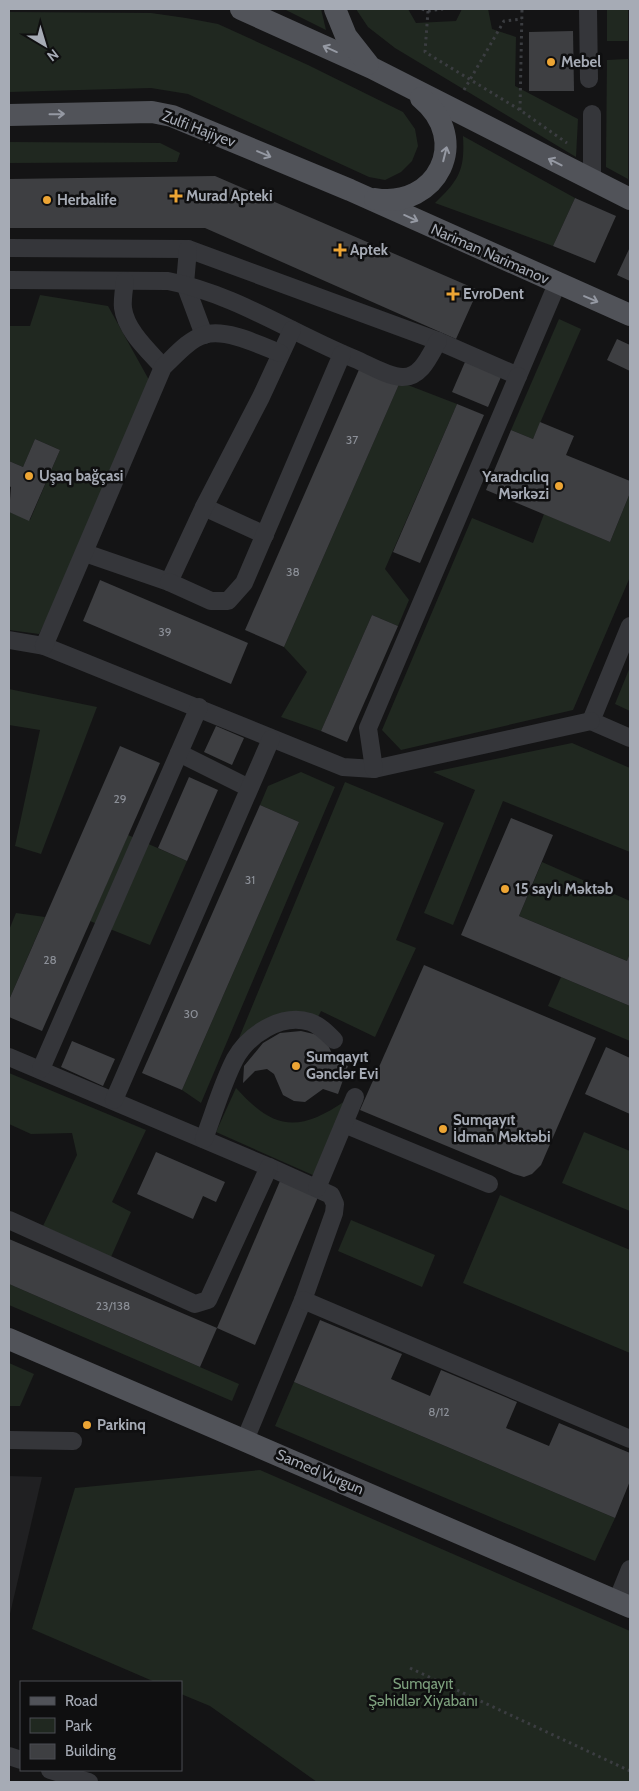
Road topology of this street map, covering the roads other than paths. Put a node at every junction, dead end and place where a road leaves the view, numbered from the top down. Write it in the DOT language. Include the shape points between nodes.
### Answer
graph roads {
  1 [pos="241,9"];
  2 [pos="335,9"];
  3 [pos="588,9"];
  4 [pos="372,68"];
  5 [pos="589,79"];
  6 [pos="405,86"];
  7 [pos="592,114"];
  8 [pos="9,115"];
  9 [pos="592,180"];
  10 [pos="350,190"];
  11 [pos="630,199"];
  12 [pos="9,248"];
  13 [pos="188,249"];
  14 [pos="9,280"];
  15 [pos="125,281"];
  16 [pos="185,284"];
  17 [pos="557,284"];
  18 [pos="630,315"];
  19 [pos="292,330"];
  20 [pos="204,335"];
  21 [pos="438,341"];
  22 [pos="280,354"];
  23 [pos="342,354"];
  24 [pos="164,367"];
  25 [pos="518,376"];
  26 [pos="204,507"];
  27 [pos="265,535"];
  28 [pos="85,554"];
  29 [pos="170,582"];
  30 [pos="630,626"];
  31 [pos="9,640"];
  32 [pos="44,646"];
  33 [pos="199,707"];
  34 [pos="591,721"];
  35 [pos="630,738"];
  36 [pos="271,739"];
  37 [pos="179,753"];
  38 [pos="374,769"];
  39 [pos="250,788"];
  40 [pos="334,1040"];
  41 [pos="9,1057"];
  42 [pos="41,1070"];
  43 [pos="355,1098"];
  44 [pos="114,1100"];
  45 [pos="344,1124"];
  46 [pos="204,1139"];
  47 [pos="269,1167"];
  48 [pos="489,1184"];
  49 [pos="317,1188"];
  50 [pos="9,1220"];
  51 [pos="303,1300"];
  52 [pos="9,1339"];
  53 [pos="630,1439"];
  54 [pos="9,1440"];
  55 [pos="245,1440"];
  56 [pos="73,1441"];
  57 [pos="630,1569"];
  58 [pos="624,1604"];
  59 [pos="53,1771"];
  60 [pos="89,1782"];
  4 -- 1 [label="main road, one-way"];
  2 -- 4 [label="main road" via="346,36"];
  3 -- 5 [label="lane"];
  4 -- 6 [label="main road"];
  9 -- 6 [label="main road, one-way"];
  10 -- 6 [label="main road, one-way" via="391,201 409,197 436,176 447,149 443,125 435,110"];
  7 -- 9 [label="lane"];
  8 -- 10 [label="main road, Zulfi Hajiyev, one-way" via="162,113"];
  9 -- 11 [label="main road"];
  10 -- 17 [label="main road, Nariman Narimanov, one-way"];
  12 -- 13 [label="lane"];
  13 -- 16 [label="lane"];
  13 -- 21 [label="lane"];
  14 -- 15 [label="lane"];
  15 -- 16 [label="lane"];
  15 -- 24 [label="lane" via="123,309 129,324"];
  16 -- 19 [label="lane" via="217,294"];
  16 -- 20 [label="lane"];
  17 -- 18 [label="main road, Nariman Narimanov, one-way"];
  17 -- 25 [label="lane"];
  19 -- 22 [label="lane"];
  19 -- 23 [label="lane"];
  20 -- 22 [label="lane" via="244,338"];
  20 -- 24 [label="lane" via="186,346"];
  21 -- 23 [label="lane" via="428,360 416,373 403,377"];
  21 -- 25 [label="lane"];
  22 -- 26 [label="lane"];
  23 -- 27 [label="lane"];
  24 -- 28 [label="lane"];
  25 -- 38 [label="lane" via="368,728"];
  26 -- 27 [label="lane"];
  26 -- 29 [label="lane"];
  27 -- 29 [label="lane" via="244,583 228,600 211,601"];
  28 -- 29 [label="lane"];
  28 -- 32 [label="lane"];
  30 -- 34 [label="lane"];
  31 -- 32 [label="lane"];
  32 -- 33 [label="lane"];
  33 -- 36 [label="lane"];
  33 -- 37 [label="lane"];
  34 -- 35 [label="lane"];
  34 -- 38 [label="lane"];
  36 -- 38 [label="lane" via="343,767"];
  36 -- 39 [label="lane"];
  37 -- 39 [label="lane"];
  37 -- 42 [label="lane"];
  39 -- 44 [label="lane"];
  40 -- 46 [label="lane" via="309,1022 275,1024 260,1032 235,1059"];
  41 -- 42 [label="lane"];
  42 -- 44 [label="lane"];
  43 -- 45 [label="lane"];
  44 -- 46 [label="lane"];
  45 -- 48 [label="lane"];
  45 -- 49 [label="lane"];
  46 -- 47 [label="lane"];
  47 -- 49 [label="lane"];
  47 -- 50 [label="lane" via="208,1300 195,1304"];
  49 -- 51 [label="lane" via="331,1195 334,1213"];
  51 -- 53 [label="lane"];
  51 -- 55 [label="lane"];
  52 -- 55 [label="main road, Samed Vurgun"];
  54 -- 56 [label="lane"];
  55 -- 58 [label="main road, Samed Vurgun"];
  57 -- 58 [label="lane"];
  59 -- 60 [label="lane"];
}
